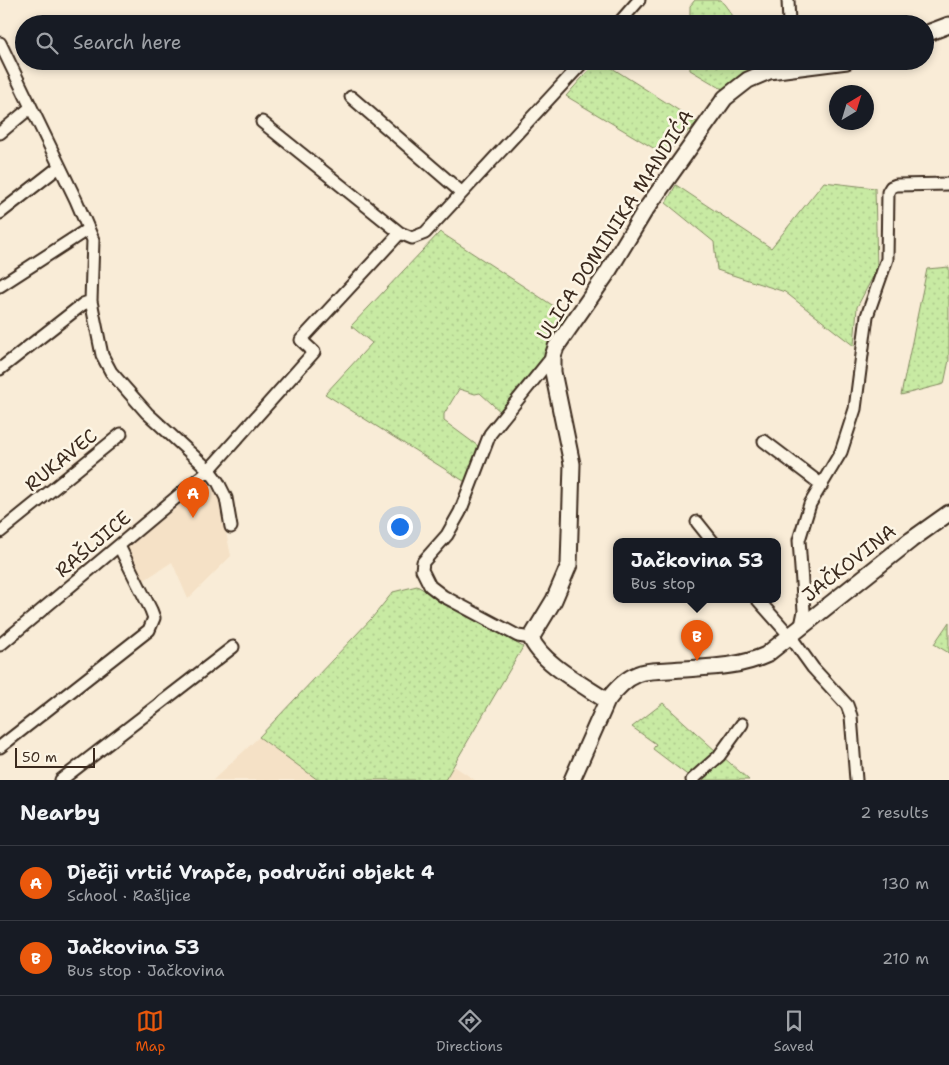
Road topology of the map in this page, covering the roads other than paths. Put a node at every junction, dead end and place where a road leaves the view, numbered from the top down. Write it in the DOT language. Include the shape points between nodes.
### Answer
graph roads {
  1 [pos="639,0"];
  2 [pos="788,0"];
  3 [pos="626,15"];
  4 [pos="789,15"];
  5 [pos="949,25"];
  6 [pos="934,31"];
  7 [pos="0,43"];
  8 [pos="576,70"];
  9 [pos="773,70"];
  10 [pos="351,97"];
  11 [pos="30,108"];
  12 [pos="262,122"];
  13 [pos="0,133"];
  14 [pos="59,167"];
  15 [pos="949,184"];
  16 [pos="461,192"];
  17 [pos="0,213"];
  18 [pos="88,229"];
  19 [pos="400,233"];
  20 [pos="0,286"];
  21 [pos="91,301"];
  22 [pos="552,356"];
  23 [pos="0,369"];
  24 [pos="120,434"];
  25 [pos="764,441"];
  26 [pos="209,470"];
  27 [pos="822,485"];
  28 [pos="949,513"];
  29 [pos="697,522"];
  30 [pos="231,527"];
  31 [pos="0,532"];
  32 [pos="710,538"];
  33 [pos="119,546"];
  34 [pos="761,603"];
  35 [pos="801,626"];
  36 [pos="790,636"];
  37 [pos="531,638"];
  38 [pos="0,645"];
  39 [pos="233,647"];
  40 [pos="607,702"];
  41 [pos="742,724"];
  42 [pos="0,747"];
  43 [pos="61,780"];
  44 [pos="572,780"];
  45 [pos="692,780"];
  46 [pos="856,780"];
  1 -- 3 [label="street"];
  2 -- 4 [label="street"];
  5 -- 6 [label="street"];
  7 -- 11 [label="street"];
  8 -- 16 [label="street"];
  9 -- 22 [label="street, ULICA DOMINIKA MANDIĆA" via="748,80 725,98 644,212"];
  10 -- 16 [label="street"];
  11 -- 13 [label="street"];
  11 -- 14 [label="street"];
  12 -- 19 [label="street"];
  14 -- 17 [label="street"];
  14 -- 18 [label="street"];
  15 -- 27 [label="street" via="896,186 888,192 887,259 868,316 855,408 841,452"];
  16 -- 19 [label="street" via="422,236 412,238"];
  18 -- 20 [label="street"];
  18 -- 21 [label="street" via="93,240"];
  19 -- 26 [label="street, RAŠLJICE" via="302,340 314,352"];
  21 -- 23 [label="street" via="82,304"];
  21 -- 26 [label="street" via="102,355 111,372 146,413"];
  22 -- 37 [label="street, ULICA DOMINIKA MANDIĆA" via="572,464 569,565 554,600"];
  22 -- 37 [label="street" via="490,434 460,512 447,535 423,562 422,570 430,586 443,596 518,636"];
  24 -- 31 [label="street, RUKAVEC"];
  25 -- 27 [label="street"];
  26 -- 30 [label="street" via="226,498"];
  26 -- 33 [label="street, RAŠLJICE"];
  27 -- 35 [label="street" via="810,504 799,540 804,611"];
  28 -- 35 [label="street, JAČKOVINA"];
  29 -- 32 [label="street"];
  33 -- 38 [label="street, RAŠLJICE"];
  33 -- 42 [label="street" via="154,618 149,630"];
  34 -- 36 [label="street"];
  35 -- 36 [label="street, JAČKOVINA"];
  36 -- 40 [label="street, JAČKOVINA" via="748,663 639,673 615,690"];
  36 -- 46 [label="street" via="812,668 849,709"];
  37 -- 40 [label="street" via="534,647 553,664"];
  39 -- 43 [label="street"];
  40 -- 44 [label="street, JAČKOVINA"];
  41 -- 45 [label="street" via="719,756"];
}
